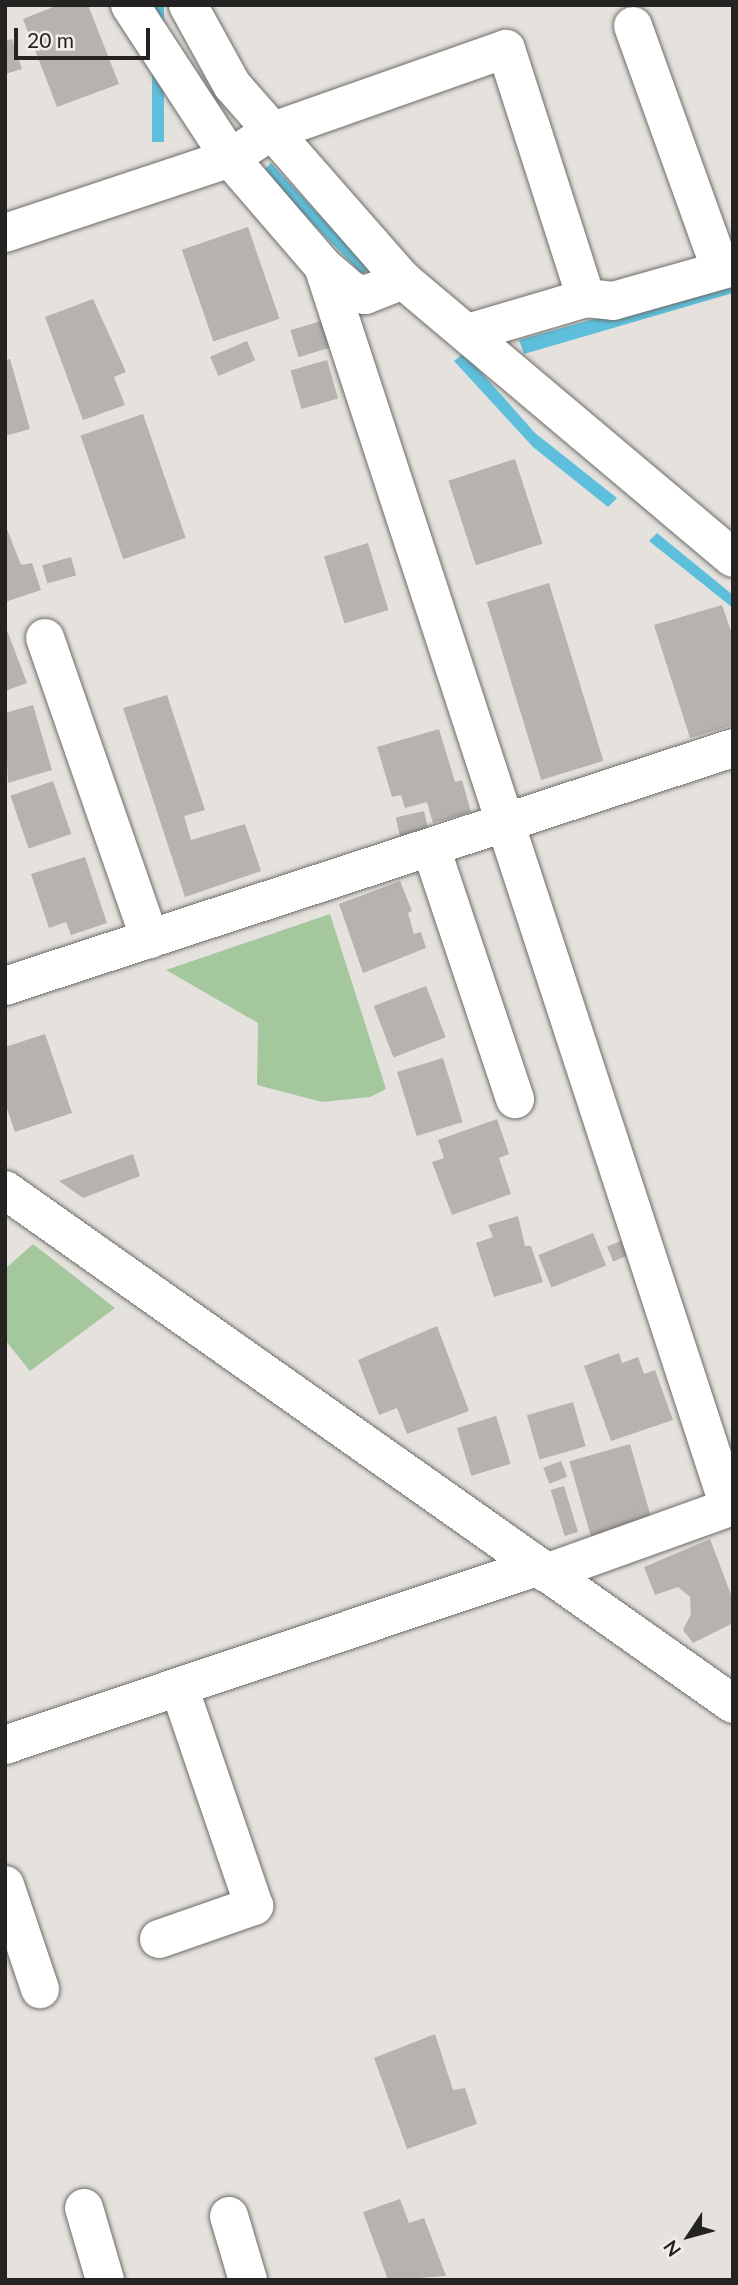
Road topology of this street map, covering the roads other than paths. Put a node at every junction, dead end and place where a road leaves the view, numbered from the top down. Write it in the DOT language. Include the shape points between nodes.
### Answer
graph roads {
  1 [pos="130,5"];
  2 [pos="188,5"];
  3 [pos="634,26"];
  4 [pos="270,132"];
  5 [pos="230,158"];
  6 [pos="5,233"];
  7 [pos="323,266"];
  8 [pos="727,269"];
  9 [pos="403,280"];
  10 [pos="586,298"];
  11 [pos="468,334"];
  12 [pos="733,558"];
  13 [pos="45,638"];
  14 [pos="733,748"];
  15 [pos="504,824"];
  16 [pos="431,848"];
  17 [pos="150,939"];
  18 [pos="5,986"];
  19 [pos="515,1099"];
  20 [pos="5,1190"];
  21 [pos="731,1506"];
  22 [pos="541,1570"];
  23 [pos="179,1687"];
  24 [pos="733,1704"];
  25 [pos="5,1745"];
  26 [pos="5,1885"];
  27 [pos="159,1938"];
  28 [pos="40,1990"];
  29 [pos="84,2208"];
  30 [pos="229,2216"];
  31 [pos="105,2280"];
  32 [pos="248,2280"];
  1 -- 5 [label="street"];
  2 -- 4 [label="street" via="232,85"];
  3 -- 8 [label="street"];
  4 -- 5 [label="street"];
  4 -- 9 [label="street"];
  4 -- 10 [label="street" via="506,49"];
  5 -- 6 [label="street"];
  5 -- 7 [label="street"];
  7 -- 9 [label="street" via="352,291 365,295"];
  7 -- 15 [label="street"];
  8 -- 10 [label="street" via="613,300"];
  9 -- 11 [label="street"];
  10 -- 11 [label="street"];
  11 -- 12 [label="street" via="498,364"];
  13 -- 17 [label="street"];
  14 -- 15 [label="street"];
  15 -- 16 [label="street"];
  15 -- 21 [label="street"];
  16 -- 17 [label="street"];
  16 -- 19 [label="street"];
  17 -- 18 [label="street"];
  20 -- 22 [label="street"];
  21 -- 22 [label="street"];
  22 -- 23 [label="street"];
  22 -- 24 [label="street"];
  23 -- 25 [label="street"];
  23 -- 27 [label="street" via="254,1906"];
  26 -- 28 [label="street"];
  29 -- 31 [label="street"];
  30 -- 32 [label="street"];
}
